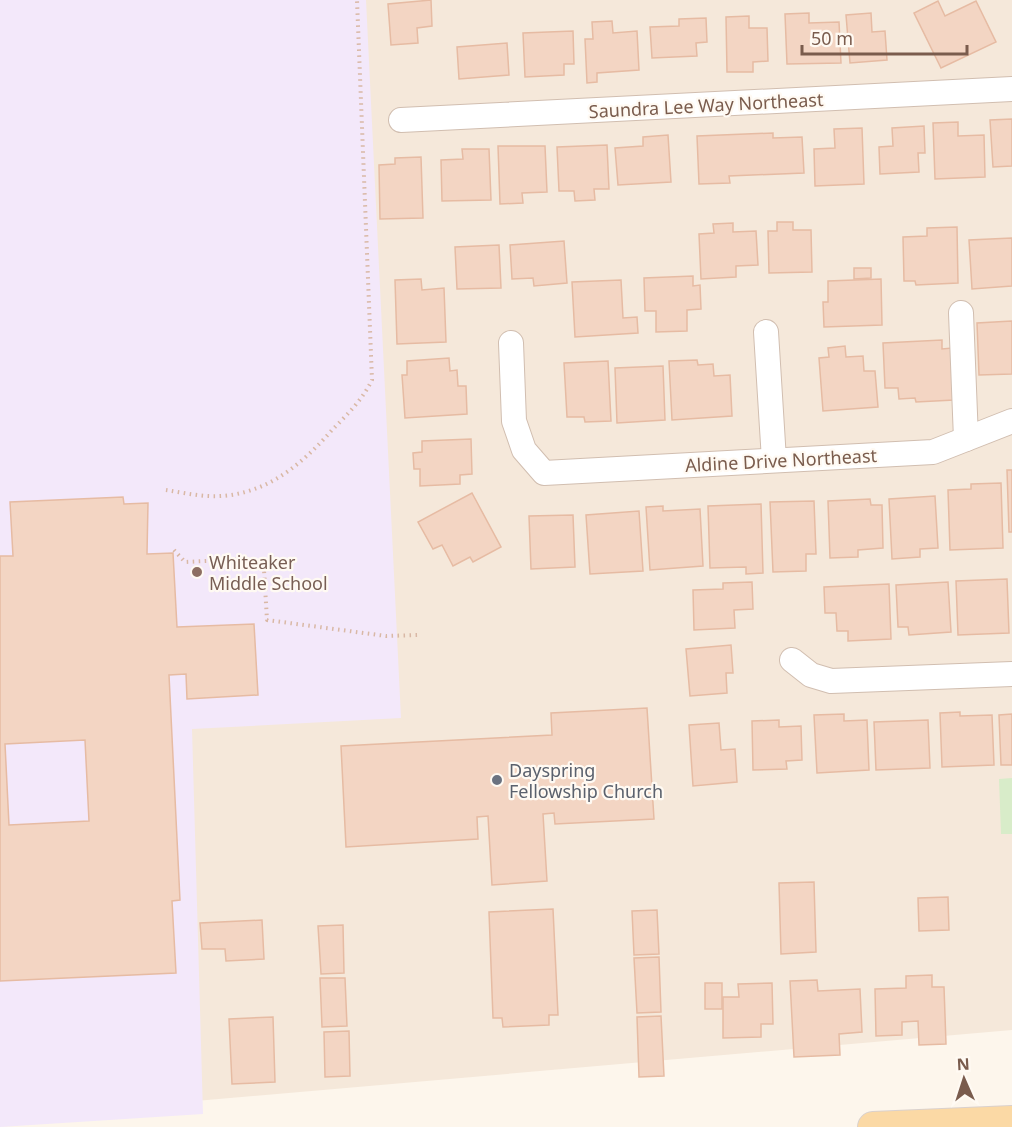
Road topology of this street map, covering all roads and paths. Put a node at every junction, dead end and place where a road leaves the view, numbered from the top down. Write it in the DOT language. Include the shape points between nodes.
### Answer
graph roads {
  1 [pos="357,0"];
  2 [pos="1012,89"];
  3 [pos="401,120"];
  4 [pos="960,313"];
  5 [pos="766,332"];
  6 [pos="511,343"];
  7 [pos="1012,421"];
  8 [pos="966,439"];
  9 [pos="774,460"];
  10 [pos="166,490"];
  11 [pos="174,550"];
  12 [pos="419,635"];
  13 [pos="792,660"];
  14 [pos="1012,674"];
  15 [pos="1012,1121"];
  16 [pos="873,1127"];
  1 -- 10 [label="path" via="372,380 361,399 314,451 273,482 230,496"];
  2 -- 3 [label="street, Saundra Lee Way Northeast"];
  4 -- 8 [label="street"];
  5 -- 9 [label="street"];
  6 -- 9 [label="street, Aldine Drive Northeast" via="514,421 524,450 544,473"];
  7 -- 8 [label="street, Aldine Drive Northeast"];
  8 -- 9 [label="street, Aldine Drive Northeast" via="933,452"];
  11 -- 12 [label="path" via="185,562 259,562 264,570 267,620 386,636"];
  13 -- 14 [label="street" via="811,675 831,681"];
  15 -- 16 [label="main road"];
}
